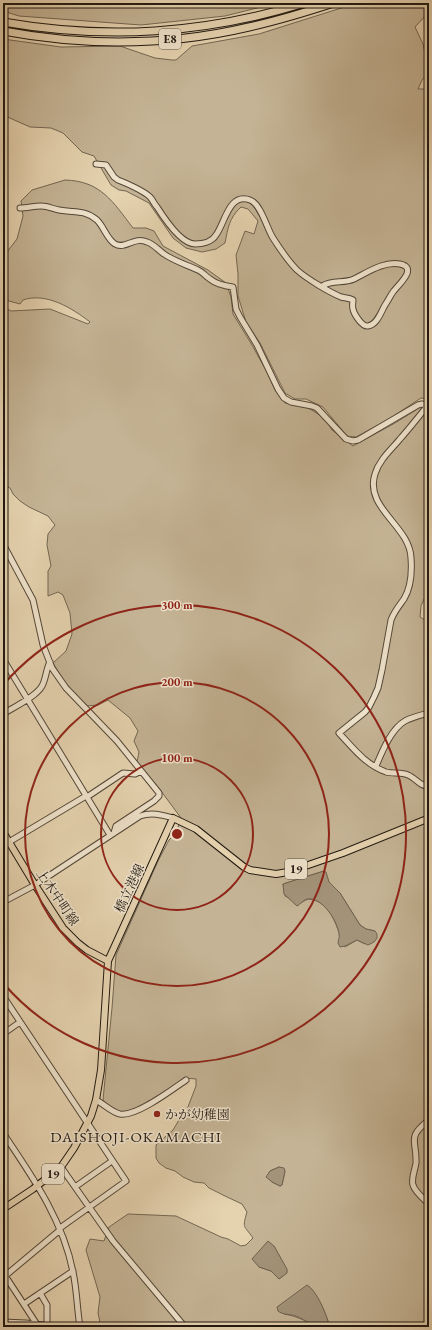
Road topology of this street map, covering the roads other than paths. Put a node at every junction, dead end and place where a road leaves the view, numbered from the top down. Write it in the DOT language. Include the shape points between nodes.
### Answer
graph roads {
  1 [pos="305,3"];
  2 [pos="334,3"];
  3 [pos="3,22"];
  4 [pos="3,31"];
  5 [pos="96,164"];
  6 [pos="20,208"];
  7 [pos="322,286"];
  8 [pos="429,404"];
  9 [pos="3,544"];
  10 [pos="3,659"];
  11 [pos="50,662"];
  12 [pos="27,699"];
  13 [pos="429,713"];
  14 [pos="3,714"];
  15 [pos="376,766"];
  16 [pos="141,771"];
  17 [pos="429,786"];
  18 [pos="86,796"];
  19 [pos="173,818"];
  20 [pos="427,818"];
  21 [pos="3,832"];
  22 [pos="112,834"];
  23 [pos="9,842"];
  24 [pos="35,885"];
  25 [pos="3,902"];
  26 [pos="108,961"];
  27 [pos="3,996"];
  28 [pos="20,1022"];
  29 [pos="3,1034"];
  30 [pos="186,1080"];
  31 [pos="96,1100"];
  32 [pos="429,1120"];
  33 [pos="88,1124"];
  34 [pos="3,1133"];
  35 [pos="112,1161"];
  36 [pos="60,1167"];
  37 [pos="38,1186"];
  38 [pos="75,1187"];
  39 [pos="429,1204"];
  40 [pos="89,1208"];
  41 [pos="3,1209"];
  42 [pos="60,1229"];
  43 [pos="73,1272"];
  44 [pos="4,1274"];
  45 [pos="40,1293"];
  46 [pos="24,1304"];
  47 [pos="3,1322"];
  48 [pos="36,1324"];
  49 [pos="15,1325"];
  50 [pos="47,1325"];
  51 [pos="80,1326"];
  52 [pos="185,1327"];
  1 -- 3 [label="highway, E8" via="236,21 152,32 70,32"];
  2 -- 4 [label="highway, E8" via="247,28 152,41 75,41"];
  5 -- 7 [label="street" via="106,165 118,180 148,196 179,236 191,244 211,240 216,236 234,203 241,199 250,200 256,204 273,238 294,266"];
  6 -- 8 [label="street" via="42,206 85,213 98,222 110,239 119,246 136,240 148,242 165,255 203,272 216,282 233,287 240,317 284,398 317,408 346,439 358,440 418,405"];
  7 -- 7 [label="street" via="353,300 356,314 363,324 369,326 375,323 394,292 406,279 408,271 401,264 384,265 351,281 328,282"];
  8 -- 15 [label="street" via="384,458 374,475 378,503 401,533 412,558 409,588 391,620 378,688 365,712 339,733 358,754"];
  9 -- 11 [label="street" via="33,600 43,645"];
  10 -- 12 [label="street"];
  11 -- 12 [label="street" via="42,686"];
  11 -- 16 [label="street" via="66,688"];
  12 -- 14 [label="street"];
  12 -- 18 [label="street"];
  13 -- 15 [label="street" via="407,720 398,726 390,736"];
  15 -- 17 [label="street" via="386,772 410,775 423,786"];
  16 -- 18 [label="street" via="135,774 123,773"];
  16 -- 22 [label="street" via="159,796 116,826"];
  18 -- 22 [label="street"];
  18 -- 23 [label="street"];
  19 -- 20 [label="main road, 19" via="196,829 244,867 276,874 343,853"];
  19 -- 22 [label="street" via="157,814 145,815"];
  19 -- 26 [label="main road, 橋立港線 / 19"];
  21 -- 23 [label="main road, 上木中町線"];
  22 -- 24 [label="street"];
  23 -- 24 [label="main road, 上木中町線"];
  24 -- 25 [label="street"];
  24 -- 26 [label="main road, 上木中町線" via="63,928 87,950"];
  26 -- 31 [label="main road, 橋立港線 / 19" via="102,1056"];
  27 -- 28 [label="street"];
  28 -- 29 [label="street"];
  28 -- 33 [label="street"];
  30 -- 31 [label="street" via="131,1113 114,1112"];
  31 -- 33 [label="main road, 橋立港線 / 19"];
  32 -- 39 [label="street" via="418,1130 413,1140 416,1165 412,1180"];
  33 -- 35 [label="street"];
  33 -- 36 [label="main road, 橋立港線 / 19"];
  34 -- 37 [label="street"];
  35 -- 38 [label="street"];
  35 -- 40 [label="street" via="126,1182"];
  36 -- 37 [label="main road, 橋立港線 / 19"];
  36 -- 38 [label="street"];
  37 -- 41 [label="main road, 橋立港線 / 19"];
  37 -- 42 [label="street"];
  38 -- 40 [label="street"];
  40 -- 42 [label="street"];
  40 -- 52 [label="street" via="113,1241"];
  42 -- 43 [label="street"];
  42 -- 44 [label="street"];
  43 -- 45 [label="street"];
  43 -- 51 [label="street"];
  44 -- 46 [label="street"];
  45 -- 46 [label="street"];
  45 -- 50 [label="street" via="47,1305"];
  46 -- 48 [label="street"];
  47 -- 49 [label="street"];
  48 -- 49 [label="street"];
  48 -- 50 [label="street"];
  50 -- 51 [label="street"];
}
